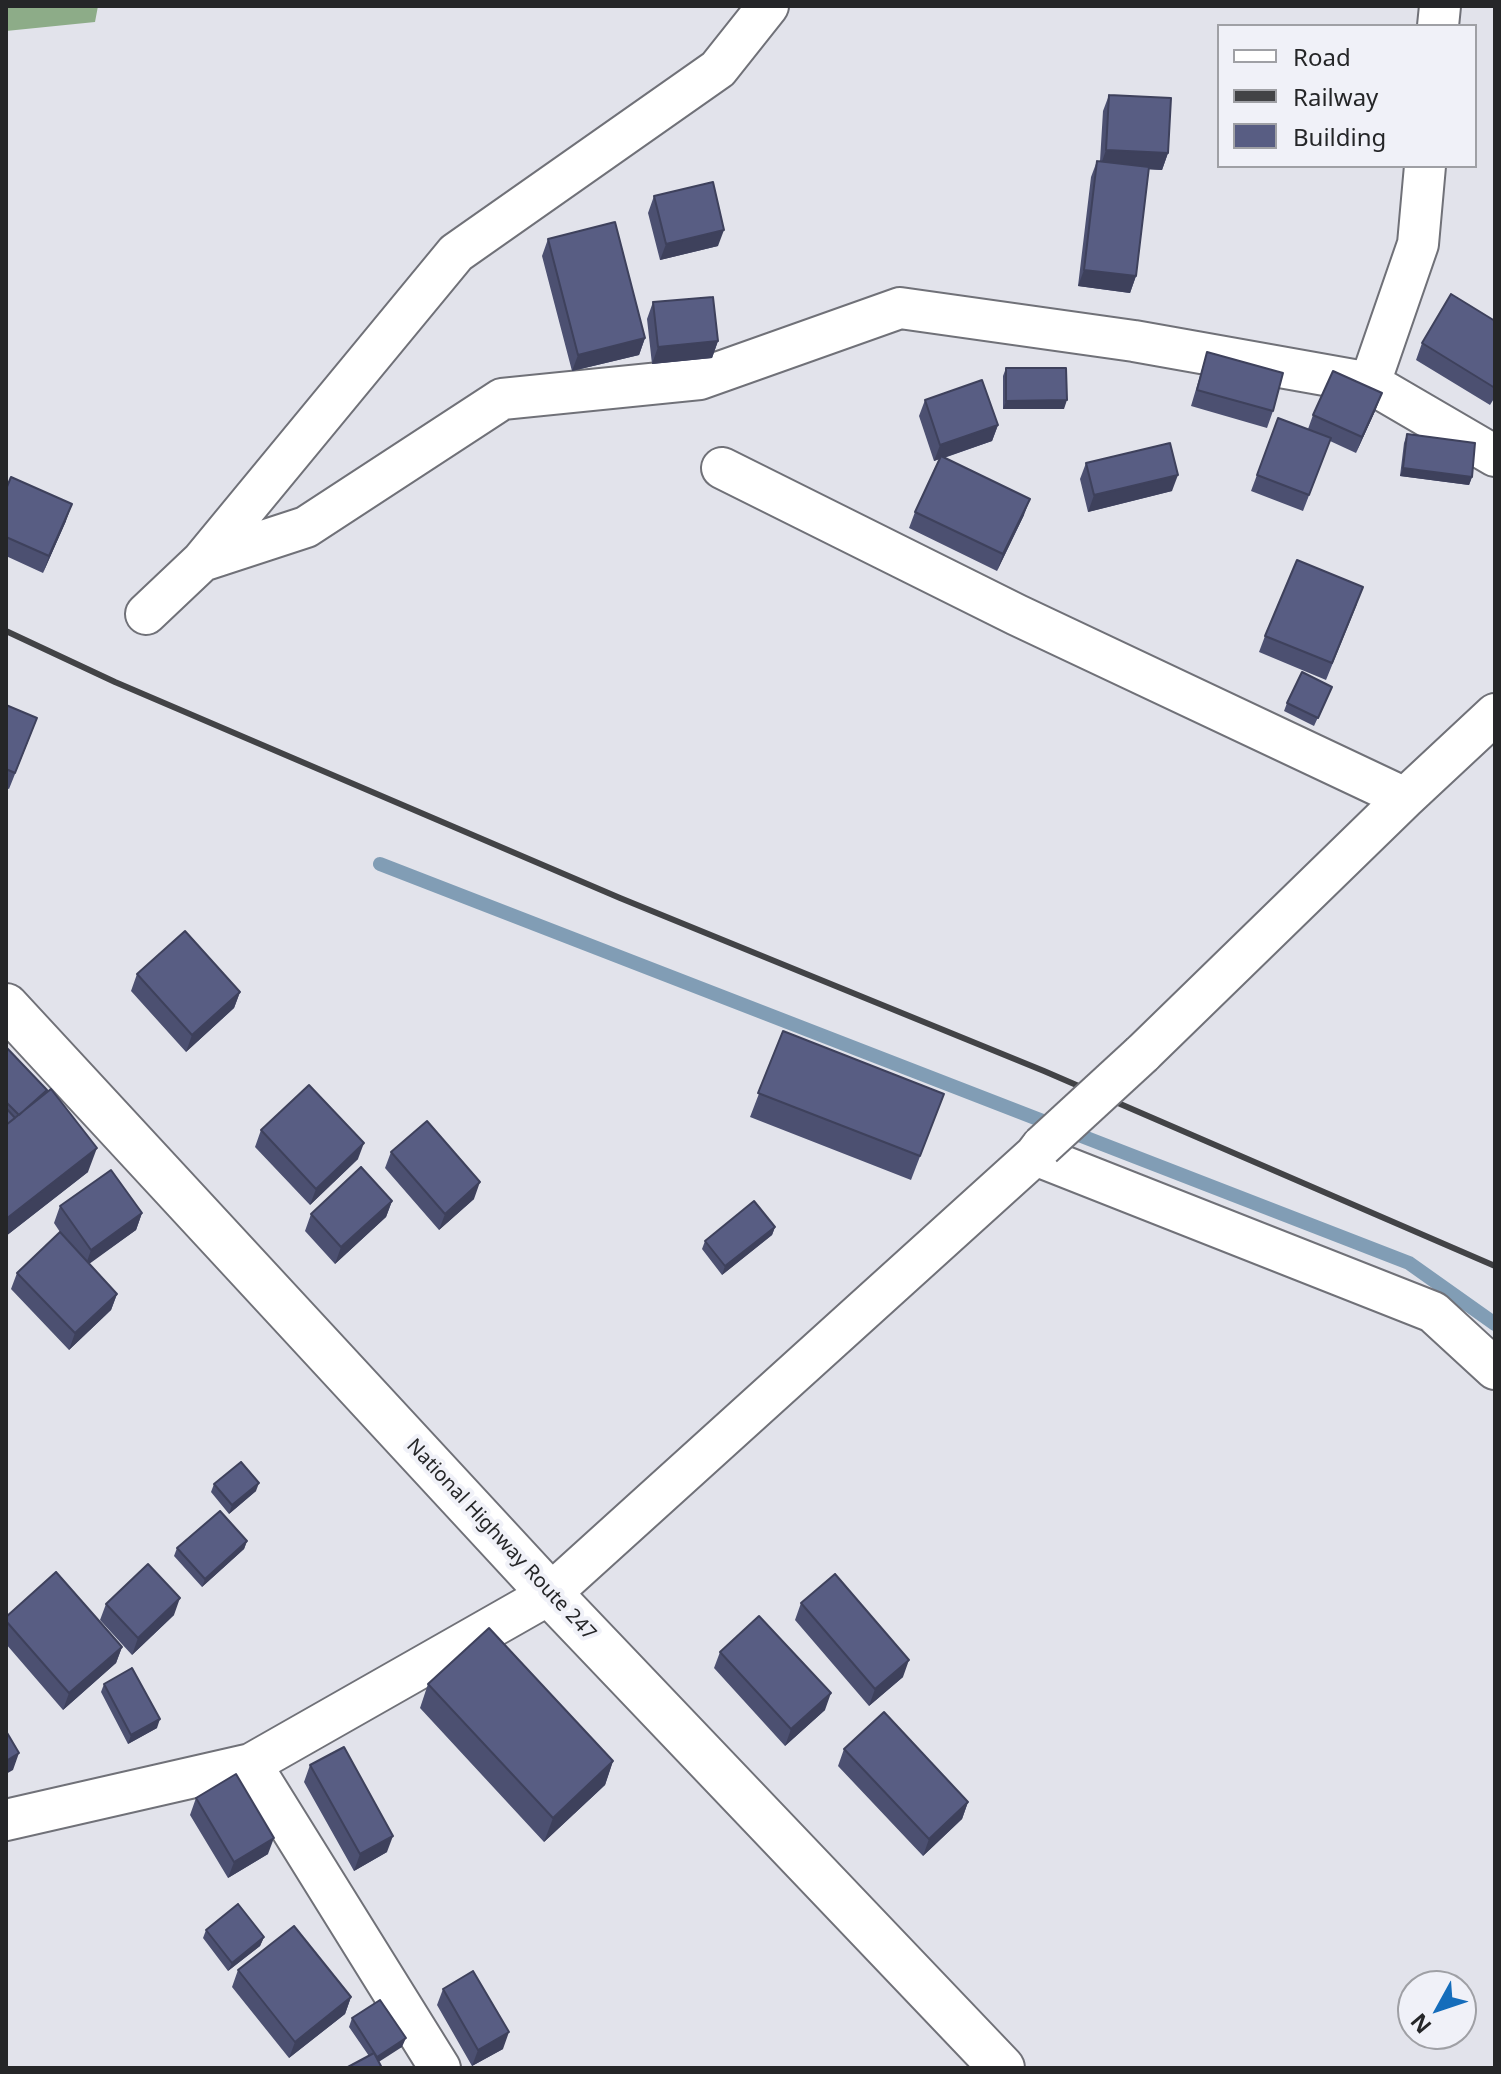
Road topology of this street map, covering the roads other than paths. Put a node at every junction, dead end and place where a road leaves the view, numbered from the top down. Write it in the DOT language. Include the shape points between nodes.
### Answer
graph roads {
  1 [pos="768,6"];
  2 [pos="1425,168"];
  3 [pos="1370,383"];
  4 [pos="1495,456"];
  5 [pos="722,468"];
  6 [pos="202,561"];
  7 [pos="146,614"];
  8 [pos="1495,714"];
  9 [pos="1405,798"];
  10 [pos="6,1006"];
  11 [pos="1038,1151"];
  12 [pos="1495,1369"];
  13 [pos="550,1594"];
  14 [pos="251,1764"];
  15 [pos="6,1820"];
  16 [pos="440,2068"];
  17 [pos="1002,2068"];
  1 -- 6 [label="street" via="718,69 456,253"];
  2 -- 3 [label="street" via="1418,244"];
  3 -- 4 [label="street"];
  3 -- 6 [label="street" via="1134,341 900,308 700,379 502,399 306,527"];
  5 -- 9 [label="street" via="1017,615"];
  6 -- 7 [label="street"];
  8 -- 9 [label="street"];
  9 -- 11 [label="street, bridge"];
  10 -- 13 [label="highway, National Highway Route 247"];
  11 -- 12 [label="street" via="1433,1312"];
  11 -- 13 [label="street"];
  13 -- 14 [label="street"];
  13 -- 17 [label="highway, National Highway Route 247"];
  14 -- 15 [label="street"];
  14 -- 16 [label="street"];
}
